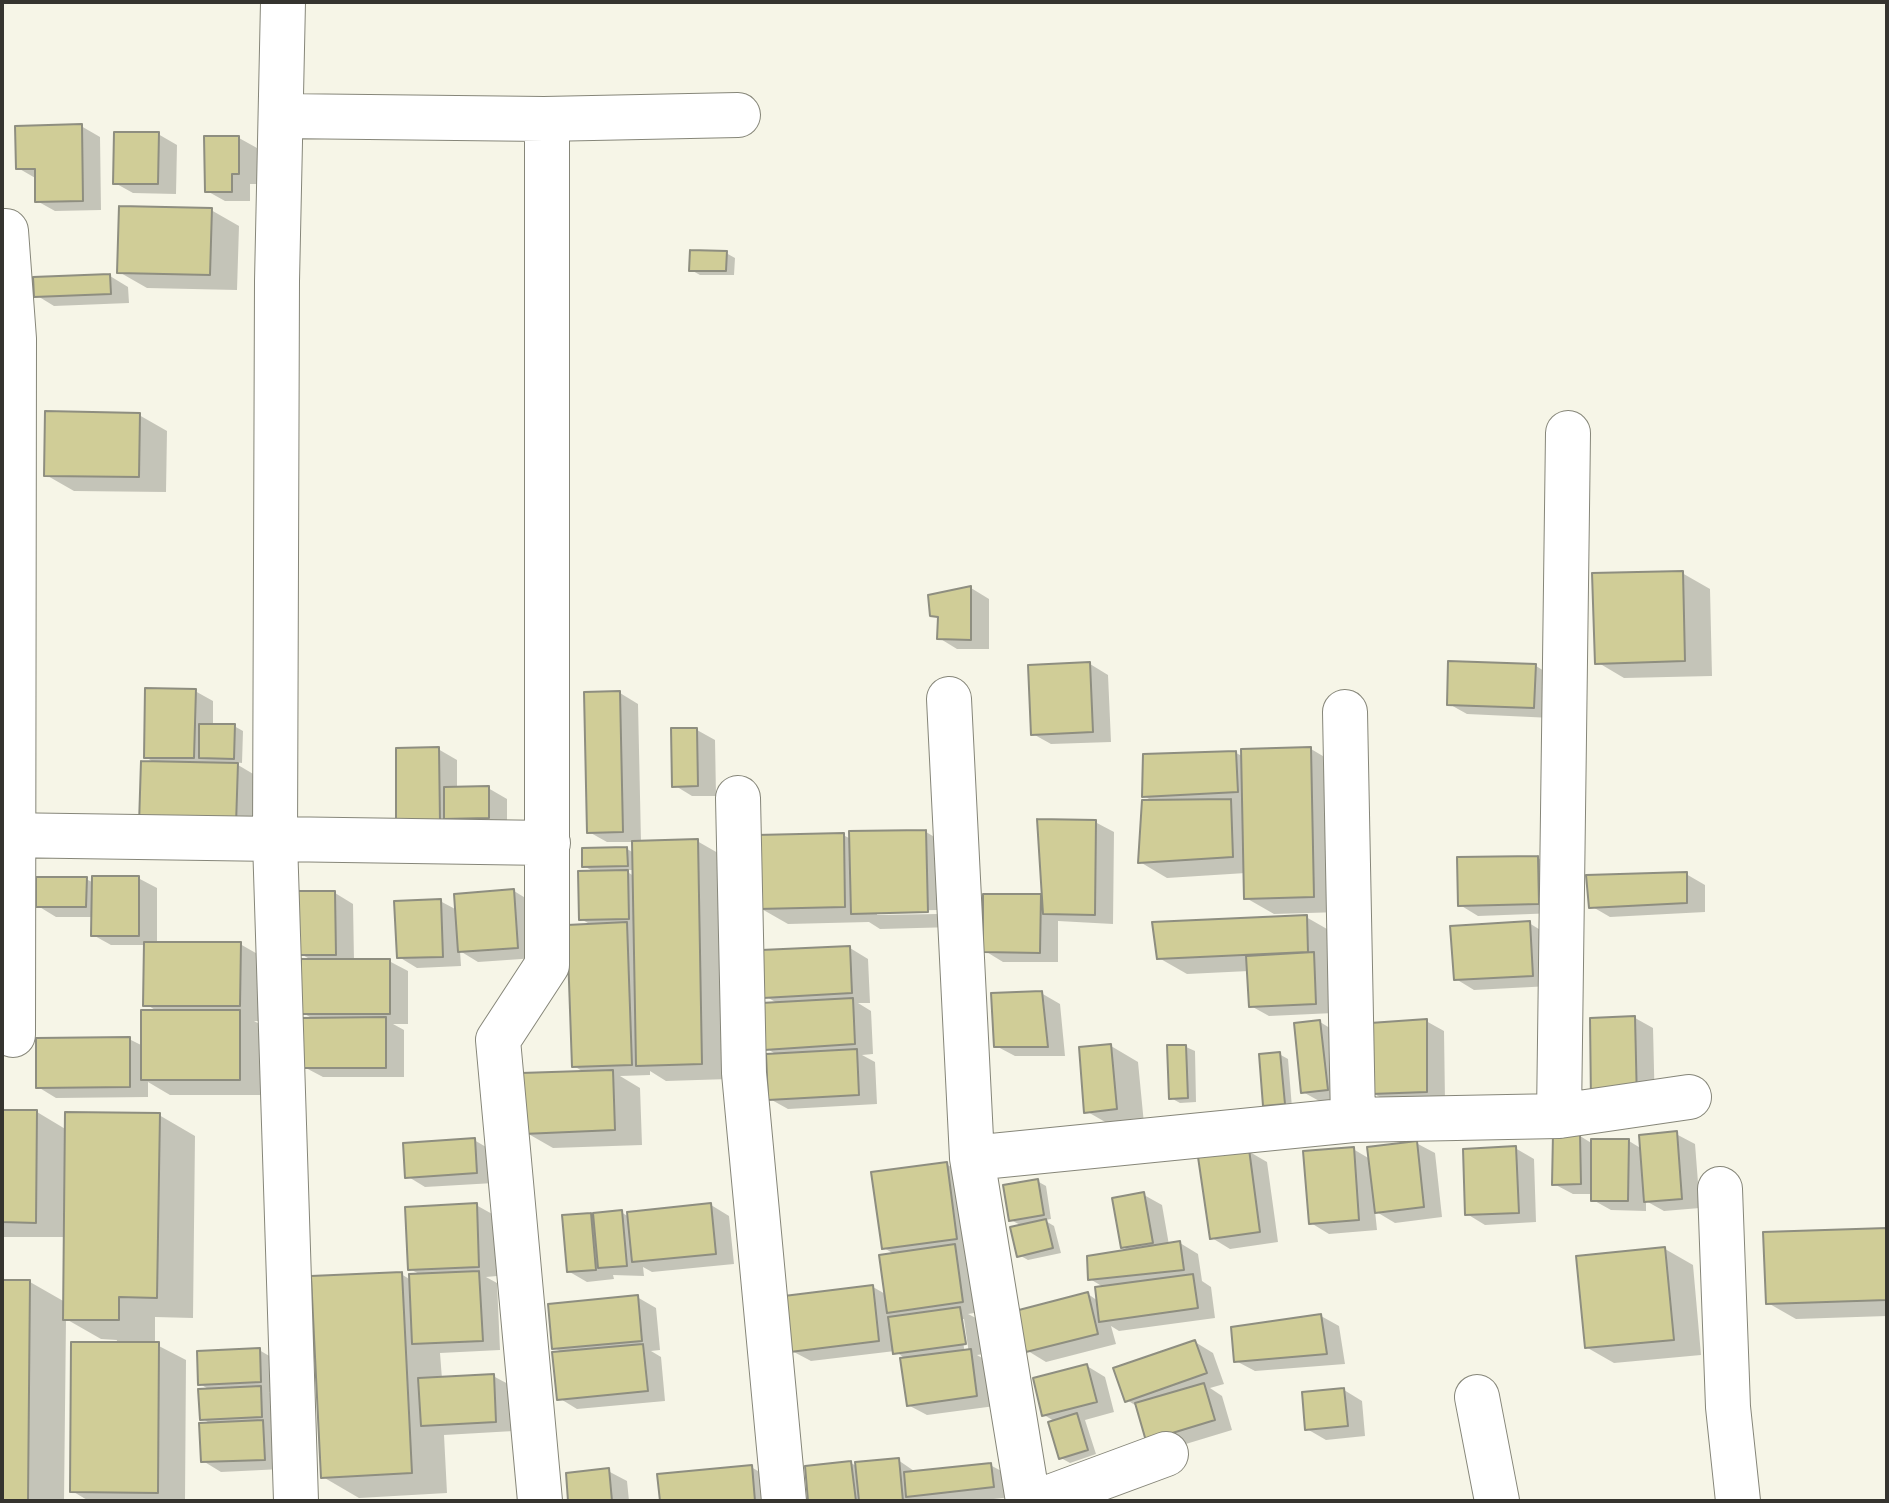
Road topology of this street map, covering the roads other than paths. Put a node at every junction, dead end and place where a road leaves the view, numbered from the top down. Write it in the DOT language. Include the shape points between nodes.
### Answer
graph roads {
  1 [pos="283,2"];
  2 [pos="738,115"];
  3 [pos="281,116"];
  4 [pos="544,119"];
  5 [pos="2,231"];
  6 [pos="1568,433"];
  7 [pos="949,699"];
  8 [pos="1345,712"];
  9 [pos="738,798"];
  10 [pos="8,835"];
  11 [pos="275,841"];
  12 [pos="548,843"];
  13 [pos="13,1035"];
  14 [pos="1689,1097"];
  15 [pos="1559,1116"];
  16 [pos="1353,1120"];
  17 [pos="972,1158"];
  18 [pos="1720,1189"];
  19 [pos="1477,1397"];
  20 [pos="1166,1454"];
  21 [pos="296,1501"];
  22 [pos="540,1501"];
  23 [pos="784,1501"];
  24 [pos="1028,1501"];
  25 [pos="1039,1501"];
  26 [pos="1497,1501"];
  27 [pos="1738,1501"];
  1 -- 3 [label="street"];
  2 -- 4 [label="street"];
  3 -- 4 [label="street"];
  3 -- 11 [label="street"];
  4 -- 12 [label="street"];
  5 -- 10 [label="street" via="14,339"];
  6 -- 15 [label="street"];
  7 -- 17 [label="street"];
  8 -- 16 [label="street"];
  9 -- 23 [label="street" via="744,1073"];
  10 -- 11 [label="street"];
  10 -- 13 [label="street"];
  11 -- 12 [label="street"];
  11 -- 21 [label="street"];
  12 -- 22 [label="street" via="547,965 498,1040"];
  14 -- 15 [label="street"];
  15 -- 16 [label="street"];
  16 -- 17 [label="street"];
  17 -- 24 [label="street"];
  18 -- 27 [label="street" via="1728,1407"];
  19 -- 26 [label="street"];
  20 -- 25 [label="street"];
}
